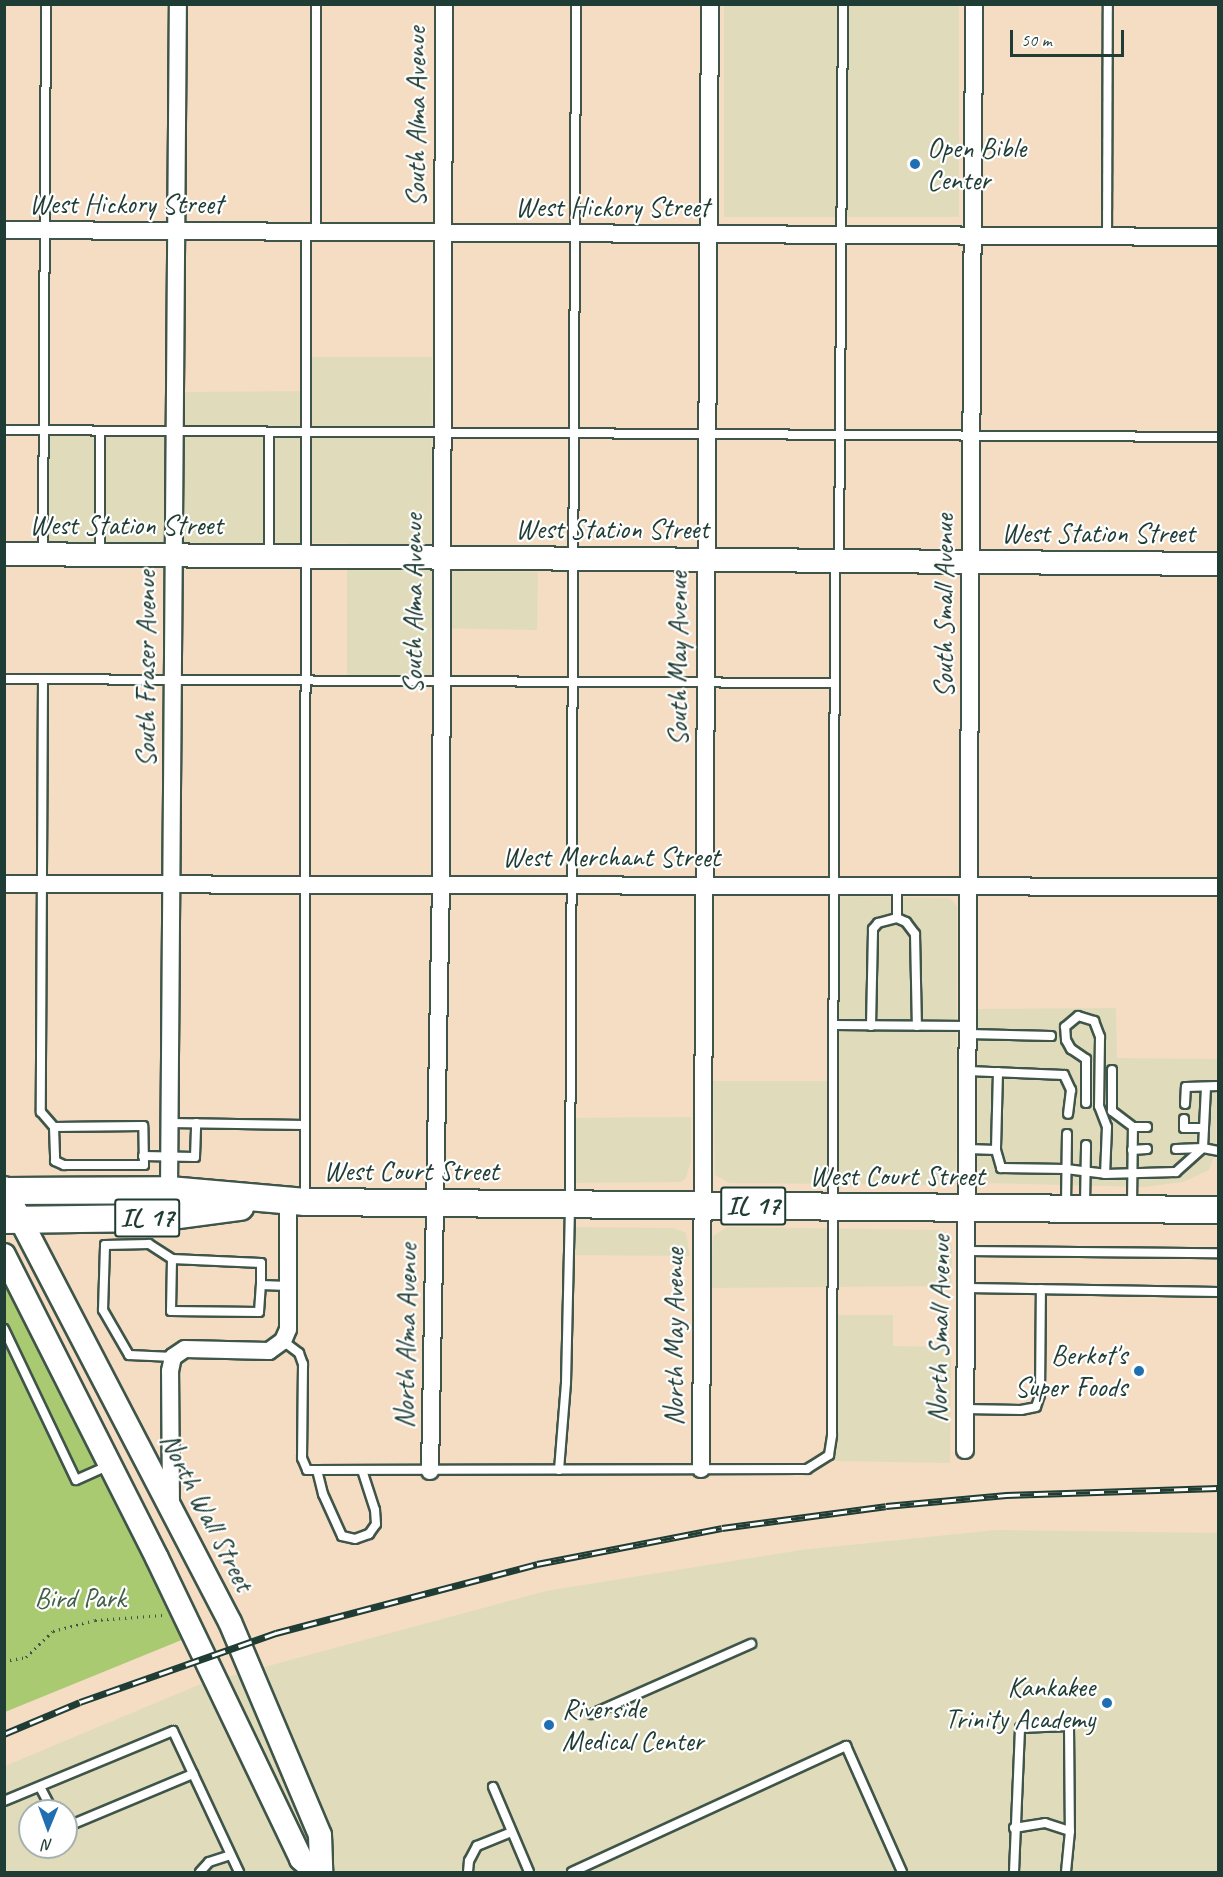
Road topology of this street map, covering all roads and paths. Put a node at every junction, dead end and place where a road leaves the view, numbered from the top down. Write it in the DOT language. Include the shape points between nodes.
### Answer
graph roads {
  1 [pos="46,4"];
  2 [pos="178,4"];
  3 [pos="316,4"];
  4 [pos="444,4"];
  5 [pos="576,4"];
  6 [pos="710,4"];
  7 [pos="843,4"];
  8 [pos="974,4"];
  9 [pos="1108,4"];
  10 [pos="4,230"];
  11 [pos="45,231"];
  12 [pos="176,231"];
  13 [pos="311,232"];
  14 [pos="442,233"];
  15 [pos="574,234"];
  16 [pos="708,234"];
  17 [pos="841,235"];
  18 [pos="972,236"];
  19 [pos="1107,237"];
  20 [pos="1218,237"];
  21 [pos="4,430"];
  22 [pos="44,431"];
  23 [pos="100,431"];
  24 [pos="175,431"];
  25 [pos="269,432"];
  26 [pos="307,432"];
  27 [pos="441,433"];
  28 [pos="573,434"];
  29 [pos="706,434"];
  30 [pos="840,435"];
  31 [pos="972,436"];
  32 [pos="1218,437"];
  33 [pos="4,554"];
  34 [pos="43,554"];
  35 [pos="100,554"];
  36 [pos="174,555"];
  37 [pos="268,556"];
  38 [pos="306,556"];
  39 [pos="440,557"];
  40 [pos="572,559"];
  41 [pos="705,560"];
  42 [pos="837,561"];
  43 [pos="971,562"];
  44 [pos="1218,564"];
  45 [pos="4,679"];
  46 [pos="42,679"];
  47 [pos="173,680"];
  48 [pos="306,680"];
  49 [pos="440,681"];
  50 [pos="572,682"];
  51 [pos="705,682"];
  52 [pos="835,683"];
  53 [pos="703,883"];
  54 [pos="4,884"];
  55 [pos="441,884"];
  56 [pos="571,884"];
  57 [pos="42,885"];
  58 [pos="834,885"];
  59 [pos="306,886"];
  60 [pos="897,886"];
  61 [pos="171,887"];
  62 [pos="969,887"];
  63 [pos="1218,887"];
  64 [pos="897,918"];
  65 [pos="834,1025"];
  66 [pos="870,1026"];
  67 [pos="917,1026"];
  68 [pos="968,1030"];
  69 [pos="1051,1036"];
  70 [pos="1112,1070"];
  71 [pos="968,1071"];
  72 [pos="998,1072"];
  73 [pos="1206,1086"];
  74 [pos="1218,1086"];
  75 [pos="1086,1103"];
  76 [pos="1185,1104"];
  77 [pos="1068,1114"];
  78 [pos="170,1123"];
  79 [pos="196,1123"];
  80 [pos="305,1125"];
  81 [pos="1182,1125"];
  82 [pos="54,1127"];
  83 [pos="1133,1127"];
  84 [pos="1147,1127"];
  85 [pos="1204,1128"];
  86 [pos="1067,1134"];
  87 [pos="1086,1145"];
  88 [pos="1203,1148"];
  89 [pos="968,1149"];
  90 [pos="1147,1149"];
  91 [pos="1176,1149"];
  92 [pos="996,1150"];
  93 [pos="1132,1150"];
  94 [pos="1218,1151"];
  95 [pos="143,1156"];
  96 [pos="170,1156"];
  97 [pos="1066,1169"];
  98 [pos="1085,1174"];
  99 [pos="1105,1174"];
  100 [pos="1132,1174"];
  101 [pos="5,1190"];
  102 [pos="169,1190"];
  103 [pos="296,1202"];
  104 [pos="436,1203"];
  105 [pos="570,1204"];
  106 [pos="700,1205"];
  107 [pos="833,1207"];
  108 [pos="968,1208"];
  109 [pos="1076,1209"];
  110 [pos="1132,1209"];
  111 [pos="1218,1210"];
  112 [pos="13,1220"];
  113 [pos="967,1251"];
  114 [pos="1218,1253"];
  115 [pos="4,1255"];
  116 [pos="172,1259"];
  117 [pos="261,1285"];
  118 [pos="288,1287"];
  119 [pos="967,1288"];
  120 [pos="1041,1289"];
  121 [pos="1218,1292"];
  122 [pos="4,1329"];
  123 [pos="283,1341"];
  124 [pos="173,1358"];
  125 [pos="965,1409"];
  126 [pos="965,1450"];
  127 [pos="109,1465"];
  128 [pos="701,1469"];
  129 [pos="317,1470"];
  130 [pos="362,1470"];
  131 [pos="559,1470"];
  132 [pos="430,1471"];
  133 [pos="171,1508"];
  134 [pos="168,1614"];
  135 [pos="751,1644"];
  136 [pos="4,1660"];
  137 [pos="592,1714"];
  138 [pos="193,1774"];
  139 [pos="39,1787"];
  140 [pos="493,1787"];
  141 [pos="46,1799"];
  142 [pos="4,1801"];
  143 [pos="78,1822"];
  144 [pos="1014,1828"];
  145 [pos="1070,1831"];
  146 [pos="512,1832"];
  147 [pos="230,1855"];
  148 [pos="200,1872"];
  149 [pos="239,1872"];
  150 [pos="316,1872"];
  151 [pos="321,1872"];
  152 [pos="468,1872"];
  153 [pos="528,1872"];
  154 [pos="572,1872"];
  155 [pos="902,1872"];
  156 [pos="1014,1872"];
  157 [pos="1068,1872"];
  1 -- 11 [label="lane"];
  2 -- 12 [label="street, South Fraser Avenue"];
  3 -- 13 [label="lane"];
  4 -- 14 [label="street, South Alma Avenue"];
  5 -- 15 [label="lane"];
  6 -- 16 [label="street, South May Avenue"];
  7 -- 17 [label="lane"];
  8 -- 18 [label="street, South Small Avenue"];
  9 -- 19 [label="lane"];
  10 -- 11 [label="street, West Hickory Street"];
  11 -- 12 [label="street, West Hickory Street"];
  11 -- 22 [label="lane"];
  12 -- 13 [label="street, West Hickory Street"];
  12 -- 24 [label="street, South Fraser Avenue"];
  13 -- 14 [label="street, West Hickory Street"];
  13 -- 26 [label="lane"];
  14 -- 15 [label="street, West Hickory Street"];
  14 -- 27 [label="street, South Alma Avenue"];
  15 -- 16 [label="street, West Hickory Street"];
  15 -- 28 [label="lane"];
  16 -- 17 [label="street, West Hickory Street"];
  16 -- 29 [label="street, South May Avenue"];
  17 -- 18 [label="street, West Hickory Street"];
  17 -- 30 [label="lane"];
  18 -- 19 [label="street, West Hickory Street"];
  18 -- 31 [label="street, South Small Avenue"];
  19 -- 20 [label="street, West Hickory Street"];
  21 -- 22 [label="lane"];
  22 -- 23 [label="lane"];
  22 -- 34 [label="lane"];
  23 -- 24 [label="lane"];
  23 -- 35 [label="lane"];
  24 -- 25 [label="lane"];
  24 -- 36 [label="street, South Fraser Avenue"];
  25 -- 26 [label="lane"];
  25 -- 37 [label="lane"];
  26 -- 27 [label="lane"];
  26 -- 38 [label="lane"];
  27 -- 28 [label="lane"];
  27 -- 39 [label="street, South Alma Avenue"];
  28 -- 29 [label="lane"];
  28 -- 40 [label="lane"];
  29 -- 30 [label="lane"];
  29 -- 41 [label="street, South May Avenue"];
  30 -- 31 [label="lane"];
  30 -- 42 [label="lane"];
  31 -- 32 [label="lane"];
  31 -- 43 [label="street, South Small Avenue"];
  33 -- 34 [label="main road, West Station Street"];
  34 -- 35 [label="main road, West Station Street"];
  35 -- 36 [label="main road, West Station Street"];
  36 -- 37 [label="main road, West Station Street"];
  36 -- 47 [label="street, South Fraser Avenue"];
  37 -- 38 [label="main road, West Station Street"];
  38 -- 39 [label="main road, West Station Street"];
  38 -- 48 [label="lane"];
  39 -- 40 [label="main road, West Station Street"];
  39 -- 49 [label="street, South Alma Avenue"];
  40 -- 41 [label="main road, West Station Street"];
  40 -- 50 [label="lane"];
  41 -- 42 [label="main road, West Station Street"];
  41 -- 51 [label="street, South May Avenue"];
  42 -- 43 [label="main road, West Station Street"];
  42 -- 52 [label="lane"];
  43 -- 44 [label="main road, West Station Street"];
  43 -- 62 [label="street, South Small Avenue"];
  45 -- 46 [label="lane"];
  46 -- 47 [label="lane"];
  46 -- 57 [label="lane"];
  47 -- 48 [label="lane"];
  47 -- 61 [label="street, South Fraser Avenue"];
  48 -- 49 [label="lane"];
  48 -- 59 [label="lane"];
  49 -- 50 [label="lane"];
  49 -- 55 [label="street, South Alma Avenue"];
  50 -- 51 [label="lane"];
  50 -- 56 [label="lane"];
  51 -- 52 [label="lane"];
  51 -- 53 [label="street, South May Avenue"];
  52 -- 58 [label="lane"];
  53 -- 56 [label="street, West Merchant Street"];
  53 -- 58 [label="street, West Merchant Street"];
  53 -- 106 [label="street, South May Avenue"];
  54 -- 57 [label="street, West Merchant Street"];
  55 -- 56 [label="street, West Merchant Street"];
  55 -- 59 [label="street, West Merchant Street"];
  55 -- 104 [label="street, South Alma Avenue"];
  56 -- 105 [label="lane"];
  57 -- 61 [label="street, West Merchant Street"];
  57 -- 82 [label="lane" via="41,1112"];
  58 -- 60 [label="street, West Merchant Street"];
  58 -- 65 [label="lane"];
  59 -- 61 [label="street, West Merchant Street"];
  59 -- 80 [label="lane"];
  60 -- 62 [label="street, West Merchant Street"];
  60 -- 64 [label="lane"];
  61 -- 78 [label="street, South Fraser Avenue"];
  62 -- 63 [label="street, West Merchant Street"];
  62 -- 68 [label="street, South Small Avenue"];
  64 -- 66 [label="lane" via="878,923 873,929"];
  64 -- 67 [label="lane" via="915,934"];
  65 -- 66 [label="lane"];
  65 -- 107 [label="lane"];
  66 -- 67 [label="lane"];
  67 -- 68 [label="lane"];
  68 -- 69 [label="lane"];
  68 -- 71 [label="street, South Small Avenue"];
  70 -- 83 [label="lane" via="1112,1111"];
  71 -- 72 [label="lane"];
  71 -- 89 [label="street, South Small Avenue"];
  72 -- 77 [label="lane" via="1064,1075 1071,1090"];
  72 -- 92 [label="lane"];
  73 -- 74 [label="lane"];
  73 -- 76 [label="lane" via="1186,1087"];
  73 -- 85 [label="lane"];
  75 -- 99 [label="lane" via="1086,1059 1071,1049 1066,1040 1065,1027 1078,1016 1094,1021 1100,1037 1099,1106 1107,1127"];
  78 -- 79 [label="lane"];
  78 -- 96 [label="street, South Fraser Avenue"];
  79 -- 80 [label="lane"];
  79 -- 96 [label="lane" via="195,1156"];
  80 -- 103 [label="lane"];
  81 -- 85 [label="lane"];
  82 -- 95 [label="lane" via="143,1126"];
  82 -- 95 [label="lane" via="55,1161 64,1166 144,1165"];
  83 -- 84 [label="lane"];
  83 -- 93 [label="lane"];
  85 -- 88 [label="lane"];
  86 -- 97 [label="lane"];
  87 -- 98 [label="lane"];
  88 -- 91 [label="lane"];
  88 -- 94 [label="lane"];
  88 -- 100 [label="lane" via="1176,1172"];
  89 -- 92 [label="lane"];
  89 -- 108 [label="street, South Small Avenue"];
  90 -- 93 [label="lane"];
  92 -- 97 [label="lane" via="1001,1168"];
  93 -- 100 [label="lane"];
  95 -- 96 [label="lane"];
  96 -- 102 [label="street, South Fraser Avenue"];
  97 -- 98 [label="lane"];
  97 -- 109 [label="lane"];
  98 -- 99 [label="lane"];
  98 -- 109 [label="lane"];
  99 -- 100 [label="lane"];
  100 -- 110 [label="lane"];
  101 -- 102 [label="main road, West Court Street / IL 17"];
  101 -- 112 [label="main road, North Wall Street"];
  102 -- 103 [label="main road, West Court Street / IL 17"];
  103 -- 104 [label="main road, West Court Street / IL 17"];
  103 -- 112 [label="main road, West Court Street / IL 17" via="156,1218"];
  103 -- 118 [label="street"];
  104 -- 105 [label="main road, West Court Street / IL 17"];
  104 -- 132 [label="street, North Alma Avenue"];
  105 -- 106 [label="main road, West Court Street / IL 17"];
  105 -- 131 [label="lane" via="566,1383"];
  106 -- 107 [label="main road, West Court Street / IL 17"];
  106 -- 128 [label="street, North May Avenue"];
  107 -- 108 [label="main road, West Court Street / IL 17"];
  107 -- 128 [label="lane" via="829,1455 807,1469"];
  108 -- 109 [label="main road, West Court Street / IL 17"];
  108 -- 113 [label="street, North Small Avenue"];
  109 -- 110 [label="main road, West Court Street / IL 17"];
  110 -- 111 [label="main road, West Court Street / IL 17"];
  112 -- 133 [label="main road, North Wall Street"];
  113 -- 114 [label="lane"];
  113 -- 119 [label="street, North Small Avenue"];
  115 -- 127 [label="main road"];
  116 -- 117 [label="lane" via="261,1263"];
  116 -- 117 [label="lane" via="171,1311 259,1312"];
  116 -- 124 [label="lane" via="148,1244 105,1245 103,1310 129,1355"];
  117 -- 118 [label="lane"];
  118 -- 123 [label="street" via="288,1329"];
  119 -- 120 [label="lane"];
  119 -- 125 [label="street, North Small Avenue"];
  120 -- 121 [label="lane"];
  120 -- 125 [label="lane" via="1040,1395 1036,1407"];
  122 -- 127 [label="lane" via="76,1480"];
  123 -- 124 [label="street" via="269,1351 185,1349"];
  123 -- 129 [label="lane" via="299,1353 303,1364 303,1464 307,1470"];
  124 -- 133 [label="street"];
  125 -- 126 [label="street, North Small Avenue"];
  127 -- 150 [label="main road" via="301,1859"];
  128 -- 131 [label="lane"];
  129 -- 130 [label="lane"];
  129 -- 130 [label="lane" via="322,1494 342,1536 355,1539 369,1534 376,1524"];
  130 -- 132 [label="lane"];
  131 -- 132 [label="lane"];
  133 -- 151 [label="main road, North Wall Street" via="230,1622 320,1835"];
  134 -- 136 [label="path" via="95,1620 53,1631 26,1657"];
  135 -- 137 [label="lane"];
  138 -- 139 [label="lane" via="173,1731"];
  138 -- 143 [label="lane"];
  138 -- 147 [label="lane"];
  139 -- 141 [label="lane"];
  139 -- 142 [label="lane"];
  140 -- 146 [label="lane"];
  144 -- 145 [label="lane" via="1045,1823"];
  144 -- 145 [label="lane" via="1020,1728 1069,1726"];
  144 -- 156 [label="lane"];
  145 -- 157 [label="lane"];
  146 -- 152 [label="lane" via="477,1846"];
  146 -- 153 [label="lane"];
  147 -- 148 [label="lane" via="209,1862"];
  147 -- 149 [label="lane"];
  154 -- 155 [label="lane" via="846,1746"];
}
